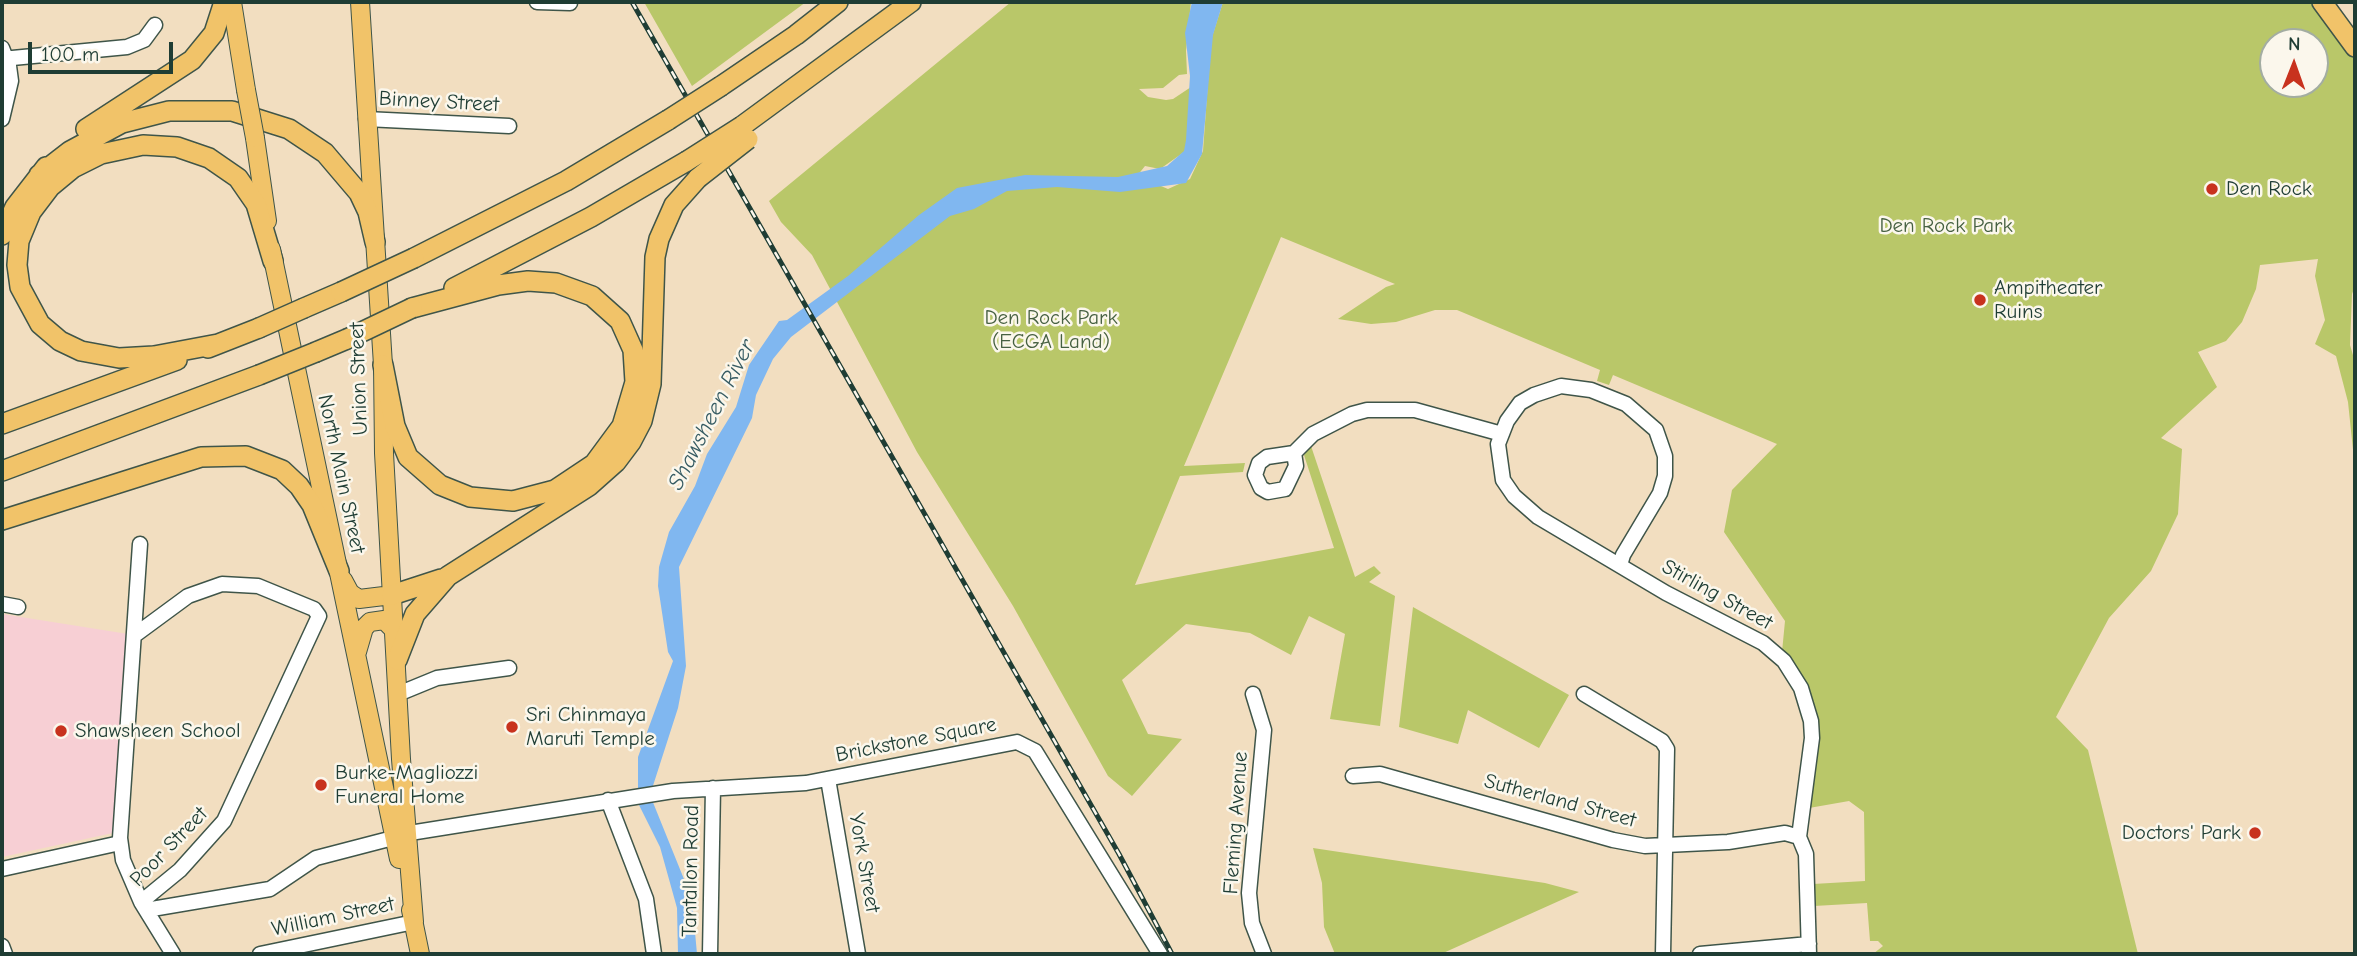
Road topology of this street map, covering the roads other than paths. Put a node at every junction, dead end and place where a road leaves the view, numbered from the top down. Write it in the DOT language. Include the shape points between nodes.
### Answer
graph roads {
  1 [pos="224,2"];
  2 [pos="232,2"];
  3 [pos="360,2"];
  4 [pos="537,2"];
  5 [pos="838,2"];
  6 [pos="911,2"];
  7 [pos="2322,2"];
  8 [pos="2337,2"];
  9 [pos="570,4"];
  10 [pos="155,25"];
  11 [pos="2355,26"];
  12 [pos="2355,47"];
  13 [pos="3,55"];
  14 [pos="2,119"];
  15 [pos="366,119"];
  16 [pos="509,126"];
  17 [pos="745,133"];
  18 [pos="39,176"];
  19 [pos="2,234"];
  20 [pos="375,242"];
  21 [pos="273,261"];
  22 [pos="412,308"];
  23 [pos="218,344"];
  24 [pos="383,365"];
  25 [pos="2,424"];
  26 [pos="1502,434"];
  27 [pos="1294,453"];
  28 [pos="2,471"];
  29 [pos="2,520"];
  30 [pos="140,544"];
  31 [pos="1620,565"];
  32 [pos="339,571"];
  33 [pos="448,576"];
  34 [pos="392,595"];
  35 [pos="2,604"];
  36 [pos="18,607"];
  37 [pos="394,630"];
  38 [pos="135,635"];
  39 [pos="355,657"];
  40 [pos="397,660"];
  41 [pos="509,668"];
  42 [pos="398,694"];
  43 [pos="1253,694"];
  44 [pos="1584,694"];
  45 [pos="1353,776"];
  46 [pos="828,779"];
  47 [pos="713,788"];
  48 [pos="614,799"];
  49 [pos="401,835"];
  50 [pos="1799,837"];
  51 [pos="116,843"];
  52 [pos="1665,846"];
  53 [pos="2,869"];
  54 [pos="143,906"];
  55 [pos="414,922"];
  56 [pos="2,946"];
  57 [pos="1809,949"];
  58 [pos="5,954"];
  59 [pos="173,954"];
  60 [pos="260,954"];
  61 [pos="420,954"];
  62 [pos="654,954"];
  63 [pos="710,954"];
  64 [pos="858,954"];
  65 [pos="1160,954"];
  66 [pos="1264,954"];
  67 [pos="1663,954"];
  68 [pos="1700,954"];
  1 -- 18 [label="highway" via="214,33 192,60 84,130"];
  2 -- 21 [label="main road, North Main Street, bridge"];
  3 -- 15 [label="main road, Union Street"];
  4 -- 9 [label="street"];
  5 -- 23 [label="highway, bridge" via="720,86 566,181 414,258"];
  6 -- 17 [label="highway" via="839,57 802,98"];
  7 -- 12 [label="highway"];
  8 -- 11 [label="highway"];
  10 -- 13 [label="street" via="144,40 127,47"];
  13 -- 14 [label="street" via="11,85"];
  15 -- 16 [label="street, Binney Street"];
  15 -- 20 [label="main road, Union Street"];
  17 -- 22 [label="highway, bridge"];
  17 -- 33 [label="highway, bridge" via="674,205 659,239 651,384 642,421 631,442 589,486"];
  18 -- 19 [label="highway" via="15,207"];
  18 -- 20 [label="highway" via="70,151 122,123 169,111 232,111 289,129 324,153 359,193"];
  20 -- 24 [label="main road, Union Street"];
  21 -- 23 [label="highway" via="256,204 238,178 209,158 177,147 144,145 101,154 50,187 31,212 19,241 20,287 40,324 60,341 81,351 119,358"];
  21 -- 32 [label="main road, North Main Street"];
  22 -- 24 [label="highway" via="528,281 556,283 592,296 620,321 635,358 632,398 616,436 585,471 544,494 513,501 459,494 425,475 404,450"];
  22 -- 28 [label="highway, bridge" via="259,375"];
  23 -- 25 [label="highway"];
  24 -- 34 [label="main road, Union Street"];
  26 -- 27 [label="street" via="1415,410 1384,408 1332,423"];
  26 -- 31 [label="street, Stirling Street" via="1499,461 1503,480 1514,496 1538,517"];
  26 -- 31 [label="street, Stirling Street" via="1520,403 1561,386 1591,390 1626,404 1656,430 1665,456 1665,476"];
  29 -- 32 [label="highway" via="201,457 246,456 282,470 299,486 312,505"];
  30 -- 38 [label="street"];
  31 -- 50 [label="street, Stirling Street" via="1763,643 1793,674 1807,704 1812,738"];
  32 -- 34 [label="main road" via="357,598"];
  32 -- 39 [label="main road, North Main Street"];
  33 -- 34 [label="highway"];
  33 -- 40 [label="highway" via="415,614"];
  34 -- 37 [label="main road, Union Street"];
  35 -- 36 [label="street"];
  37 -- 39 [label="main road" via="384,620 370,622"];
  37 -- 40 [label="main road, Union Street"];
  38 -- 51 [label="street"];
  38 -- 54 [label="street, Poor Street" via="188,596 222,584 258,586 296,600 318,614 319,622 230,811 191,859"];
  39 -- 49 [label="main road, North Main Street"];
  40 -- 42 [label="main road, Union Street"];
  41 -- 42 [label="street" via="437,678"];
  42 -- 49 [label="main road, Union Street"];
  43 -- 66 [label="street, Fleming Avenue" via="1264,730 1249,893 1252,922"];
  44 -- 52 [label="street" via="1662,741 1667,749"];
  45 -- 52 [label="street, Sutherland Street" via="1380,774 1613,840"];
  46 -- 47 [label="street, Brickstone Square"];
  46 -- 64 [label="street, York Street"];
  46 -- 65 [label="street, Brickstone Square" via="1007,743 1029,745"];
  47 -- 48 [label="street, Brickstone Square"];
  47 -- 63 [label="street, Tantallon Road"];
  48 -- 49 [label="street, Brickstone Square"];
  48 -- 62 [label="street" via="646,899"];
  49 -- 54 [label="street, Brickstone Square" via="316,858 270,889"];
  49 -- 55 [label="main road, Union Street"];
  50 -- 52 [label="street, Sutherland Street" via="1784,833"];
  50 -- 57 [label="street, Stirling Street" via="1806,854"];
  51 -- 53 [label="street"];
  51 -- 54 [label="street"];
  52 -- 67 [label="street"];
  54 -- 59 [label="street, Poor Street"];
  55 -- 60 [label="street, William Street"];
  55 -- 61 [label="main road"];
  56 -- 58 [label="street"];
  57 -- 68 [label="street"];
}
